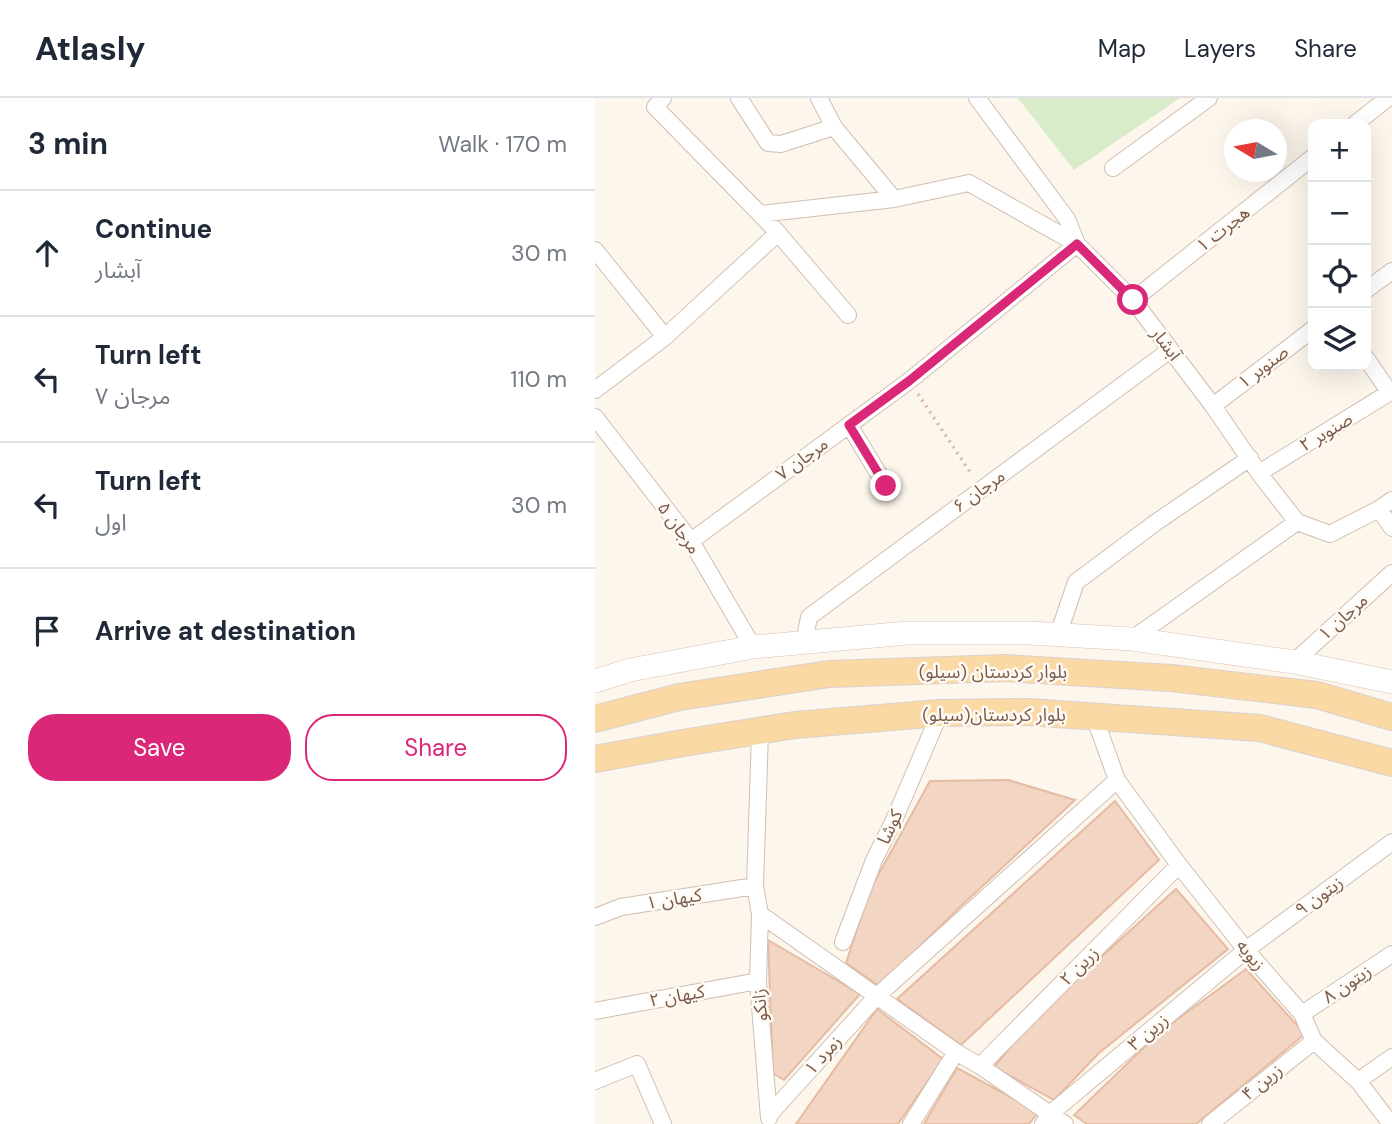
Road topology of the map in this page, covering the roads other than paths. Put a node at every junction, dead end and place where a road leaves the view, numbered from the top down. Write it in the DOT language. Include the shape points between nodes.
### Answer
graph roads {
  1 [pos="663,98"];
  2 [pos="740,98"];
  3 [pos="819,98"];
  4 [pos="977,98"];
  5 [pos="1209,98"];
  6 [pos="1388,98"];
  7 [pos="1361,119"];
  8 [pos="834,127"];
  9 [pos="1308,161"];
  10 [pos="1114,168"];
  11 [pos="894,199"];
  12 [pos="760,214"];
  13 [pos="778,233"];
  14 [pos="1077,244"];
  15 [pos="595,250"];
  16 [pos="1391,274"];
  17 [pos="1371,287"];
  18 [pos="1133,300"];
  19 [pos="848,315"];
  20 [pos="1308,333"];
  21 [pos="664,337"];
  22 [pos="1170,350"];
  23 [pos="1371,365"];
  24 [pos="595,390"];
  25 [pos="1391,392"];
  26 [pos="1213,405"];
  27 [pos="595,417"];
  28 [pos="849,425"];
  29 [pos="1250,458"];
  30 [pos="1259,473"];
  31 [pos="886,486"];
  32 [pos="1386,505"];
  33 [pos="1297,522"];
  34 [pos="1392,528"];
  35 [pos="691,541"];
  36 [pos="1392,573"];
  37 [pos="1058,635"];
  38 [pos="1132,639"];
  39 [pos="804,643"];
  40 [pos="753,647"];
  41 [pos="1294,662"];
  42 [pos="595,681"];
  43 [pos="1392,682"];
  44 [pos="940,713"];
  45 [pos="1094,716"];
  46 [pos="1392,717"];
  47 [pos="595,719"];
  48 [pos="760,732"];
  49 [pos="595,759"];
  50 [pos="1392,763"];
  51 [pos="1117,780"];
  52 [pos="1392,842"];
  53 [pos="1179,865"];
  54 [pos="755,886"];
  55 [pos="760,914"];
  56 [pos="595,917"];
  57 [pos="843,942"];
  58 [pos="1246,950"];
  59 [pos="1392,954"];
  60 [pos="758,981"];
  61 [pos="877,996"];
  62 [pos="595,1011"];
  63 [pos="1302,1014"];
  64 [pos="1314,1041"];
  65 [pos="956,1052"];
  66 [pos="1392,1057"];
  67 [pos="980,1066"];
  68 [pos="595,1081"];
  69 [pos="1358,1082"];
  70 [pos="769,1119"];
  71 [pos="1047,1119"];
  72 [pos="1383,1121"];
  73 [pos="663,1124"];
  74 [pos="911,1124"];
  75 [pos="1065,1124"];
  76 [pos="1210,1124"];
  1 -- 12 [label="street" via="655,107"];
  2 -- 8 [label="street" via="768,143 781,144"];
  3 -- 8 [label="street"];
  4 -- 14 [label="street, آبشار" via="1067,219"];
  5 -- 10 [label="street"];
  6 -- 7 [label="street"];
  8 -- 11 [label="street"];
  9 -- 18 [label="street, هجرت ۱"];
  11 -- 12 [label="street"];
  11 -- 14 [label="street" via="969,183"];
  12 -- 13 [label="street"];
  13 -- 19 [label="street"];
  13 -- 21 [label="street"];
  14 -- 18 [label="street, آبشار"];
  14 -- 28 [label="street, مرجان ۷"];
  15 -- 21 [label="street"];
  16 -- 17 [label="street"];
  18 -- 22 [label="street, آبشار"];
  20 -- 26 [label="street, صنوبر ۱"];
  21 -- 24 [label="street"];
  22 -- 26 [label="street, آبشار"];
  22 -- 39 [label="street, مرجان ۶" via="809,617"];
  23 -- 25 [label="street"];
  25 -- 30 [label="street, صنوبر ۲"];
  26 -- 29 [label="street, آبشار"];
  27 -- 35 [label="street, مرجان ۵"];
  28 -- 31 [label="street"];
  28 -- 35 [label="street, مرجان ۷"];
  29 -- 30 [label="street, آبشار"];
  29 -- 37 [label="street" via="1076,582"];
  30 -- 33 [label="street, آبشار"];
  32 -- 33 [label="street" via="1330,534"];
  32 -- 34 [label="street"];
  33 -- 38 [label="street"];
  35 -- 40 [label="street, مرجان ۵"];
  36 -- 41 [label="street, مرجان ۱"];
  37 -- 38 [label="street"];
  37 -- 39 [label="street" via="907,633"];
  38 -- 41 [label="street"];
  39 -- 40 [label="street"];
  40 -- 42 [label="street"];
  41 -- 43 [label="street"];
  44 -- 45 [label="main road, بلوار کردستان(سیلو)"];
  44 -- 48 [label="main road, بلوار کردستان(سیلو)"];
  44 -- 57 [label="street, کوشا"];
  45 -- 50 [label="main road, بلوار کردستان(سیلو)" via="1260,728"];
  45 -- 51 [label="street, زیویه"];
  46 -- 47 [label="main road, بلوار کردستان (سیلو)" via="1317,695 1171,678 1005,668 829,674 679,697"];
  48 -- 49 [label="main road, بلوار کردستان(سیلو)"];
  48 -- 54 [label="street, زانکو"];
  51 -- 53 [label="street, زیویه"];
  51 -- 61 [label="street, زمرد ۱"];
  52 -- 58 [label="street, زیتون ۹"];
  53 -- 58 [label="street, زیویه"];
  53 -- 67 [label="street, زرین ۲"];
  54 -- 55 [label="street, زانکو"];
  54 -- 56 [label="street, کیهان ۱" via="621,907"];
  55 -- 60 [label="street, زانکو"];
  55 -- 61 [label="street"];
  58 -- 63 [label="street, زیویه"];
  58 -- 71 [label="street, زرین ۳"];
  59 -- 63 [label="street, زیتون ۸"];
  60 -- 62 [label="street, کیهان ۲"];
  60 -- 70 [label="street, زانکو"];
  61 -- 65 [label="street"];
  61 -- 70 [label="street, زمرد ۱"];
  63 -- 64 [label="street, زیویه"];
  64 -- 69 [label="street, زیویه"];
  64 -- 76 [label="street, زرین ۴"];
  65 -- 67 [label="street"];
  65 -- 74 [label="street"];
  66 -- 69 [label="street"];
  67 -- 71 [label="street"];
  68 -- 73 [label="street" via="637,1064"];
  69 -- 72 [label="street, زیویه"];
  71 -- 75 [label="street"];
}
